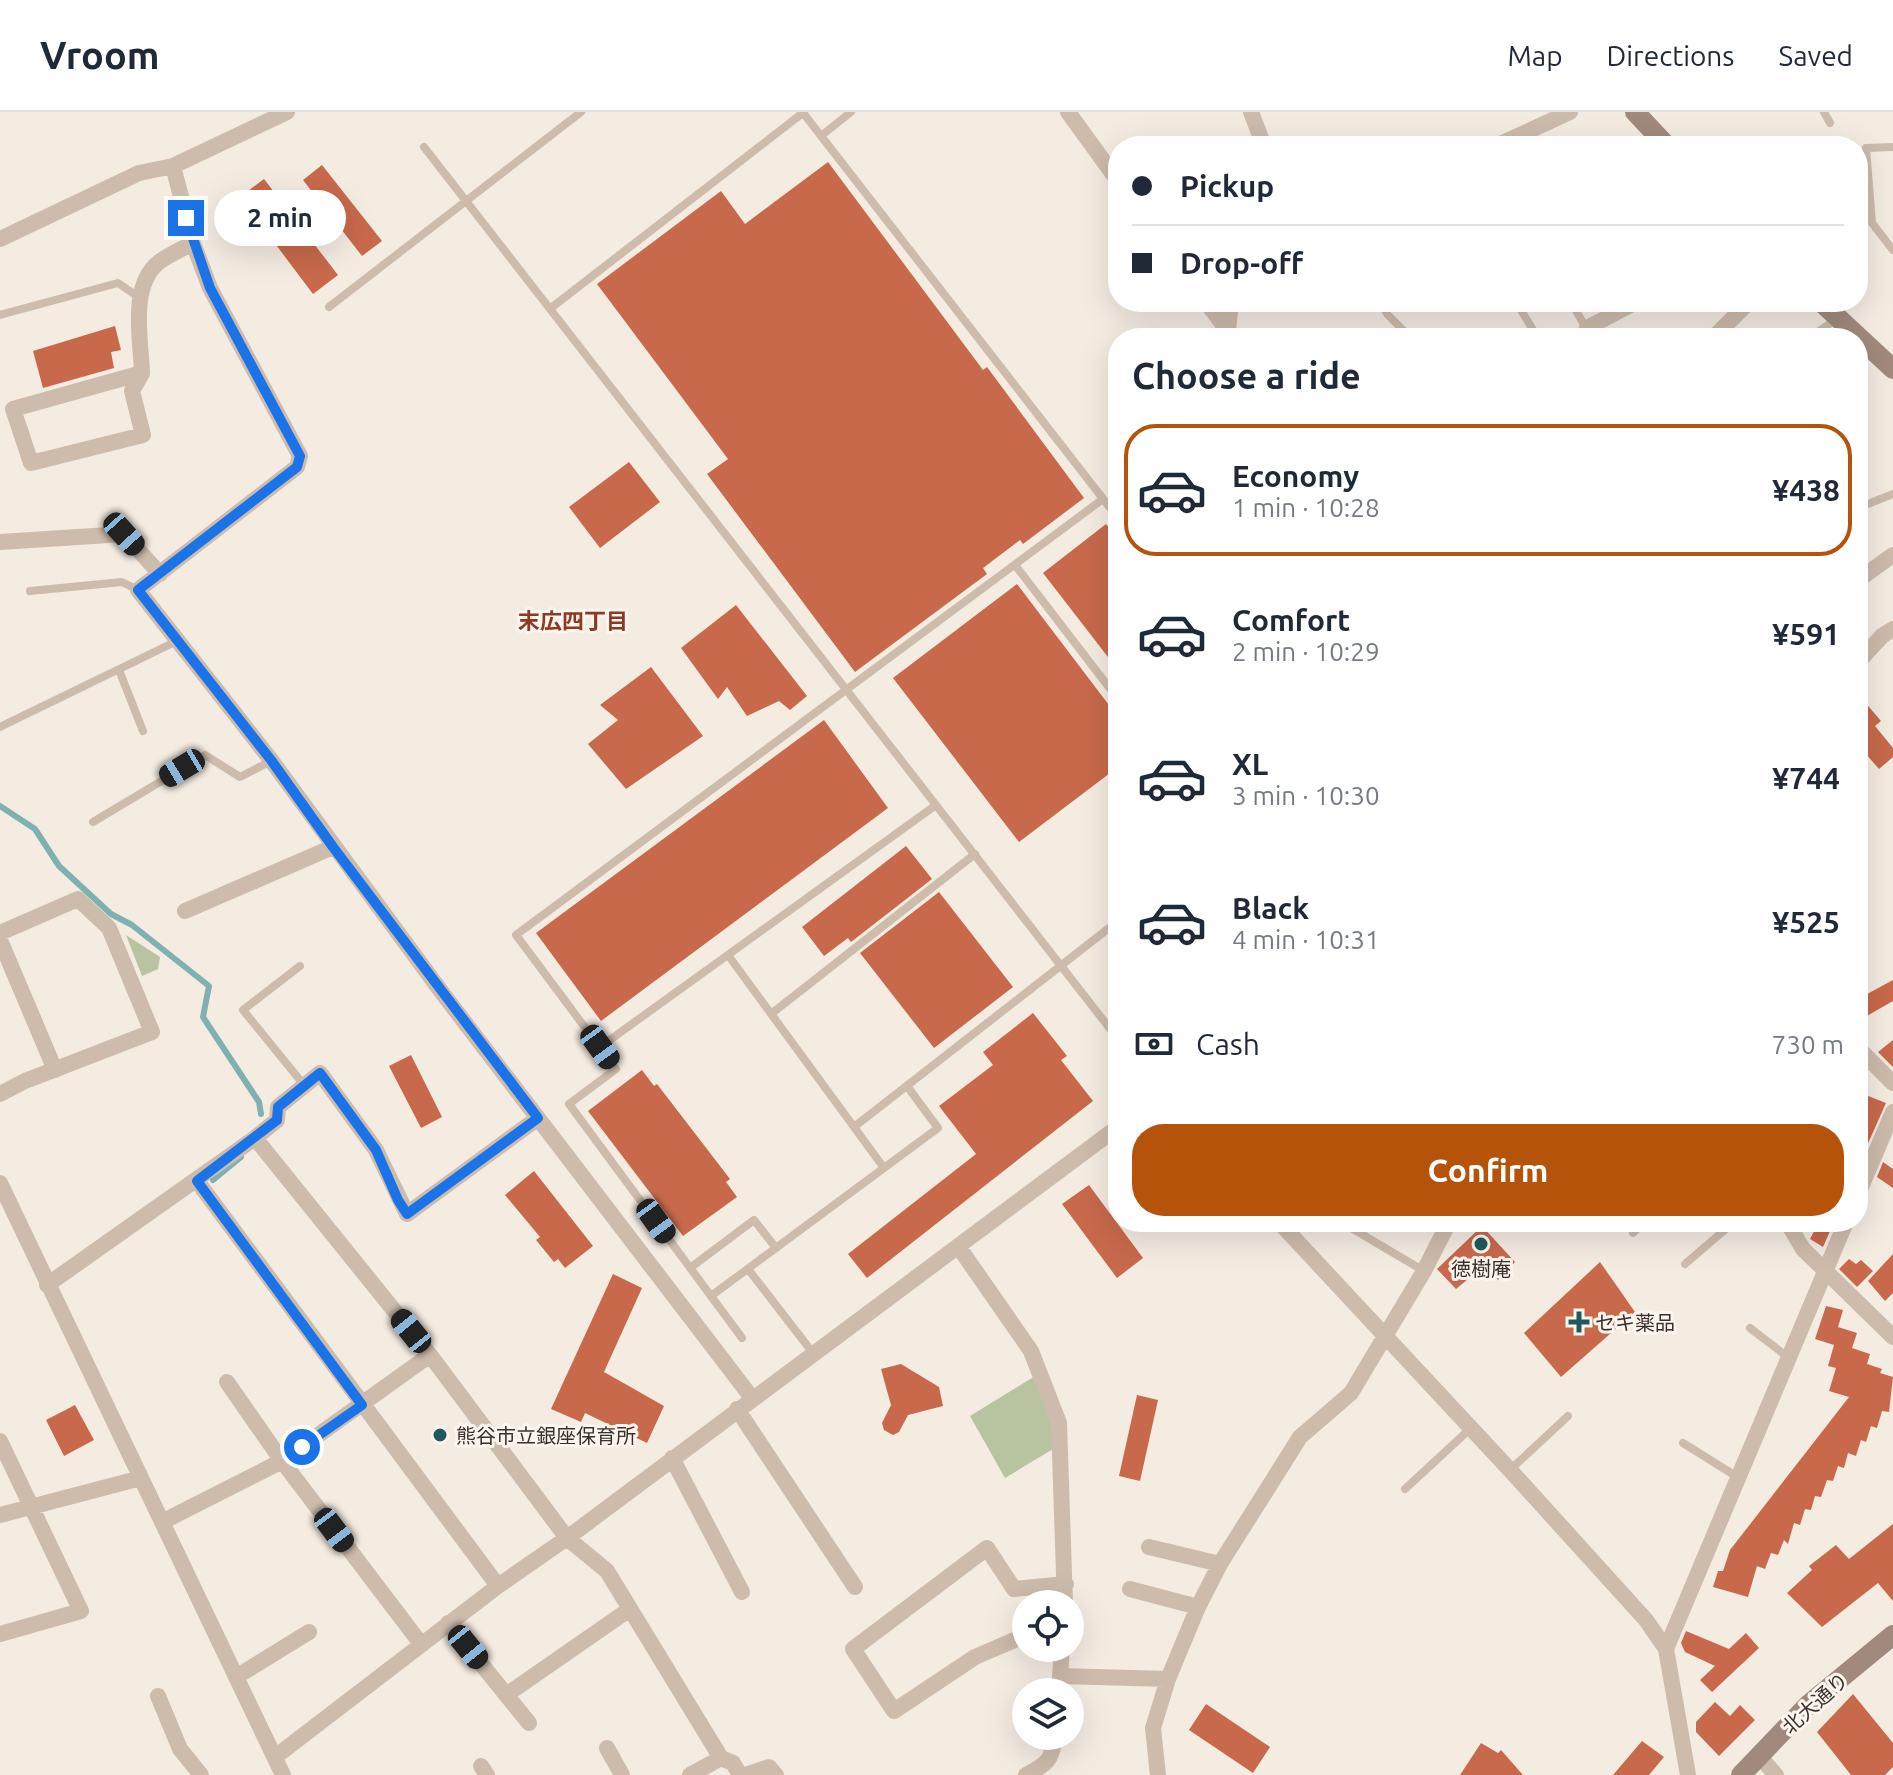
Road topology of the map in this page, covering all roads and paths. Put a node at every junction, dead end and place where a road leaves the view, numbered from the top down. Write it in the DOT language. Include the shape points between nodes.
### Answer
graph roads {
  1 [pos="287,112"];
  2 [pos="581,112"];
  3 [pos="851,112"];
  4 [pos="1068,112"];
  5 [pos="1251,112"];
  6 [pos="1570,112"];
  7 [pos="1635,112"];
  8 [pos="1824,112"];
  9 [pos="804,113"];
  10 [pos="1830,123"];
  11 [pos="821,136"];
  12 [pos="1260,136"];
  13 [pos="1518,136"];
  14 [pos="1658,136"];
  15 [pos="424,147"];
  16 [pos="1893,147"];
  17 [pos="1868,148"];
  18 [pos="173,166"];
  19 [pos="1108,167"];
  20 [pos="1868,173"];
  21 [pos="467,201"];
  22 [pos="0,239"];
  23 [pos="193,243"];
  24 [pos="1893,250"];
  25 [pos="140,298"];
  26 [pos="329,307"];
  27 [pos="551,308"];
  28 [pos="1386,312"];
  29 [pos="1621,312"];
  30 [pos="1739,312"];
  31 [pos="1832,312"];
  32 [pos="0,315"];
  33 [pos="1839,318"];
  34 [pos="1401,328"];
  35 [pos="1597,328"];
  36 [pos="1723,328"];
  37 [pos="1824,328"];
  38 [pos="1850,328"];
  39 [pos="1868,345"];
  40 [pos="1893,369"];
  41 [pos="142,373"];
  42 [pos="1893,494"];
  43 [pos="1103,499"];
  44 [pos="1108,503"];
  45 [pos="1868,504"];
  46 [pos="0,542"];
  47 [pos="1893,555"];
  48 [pos="1015,565"];
  49 [pos="1868,573"];
  50 [pos="160,574"];
  51 [pos="138,590"];
  52 [pos="30,591"];
  53 [pos="1893,629"];
  54 [pos="177,641"];
  55 [pos="1868,651"];
  56 [pos="119,670"];
  57 [pos="1108,686"];
  58 [pos="846,689"];
  59 [pos="0,727"];
  60 [pos="143,731"];
  61 [pos="271,760"];
  62 [pos="936,805"];
  63 [pos="93,822"];
  64 [pos="333,847"];
  65 [pos="975,854"];
  66 [pos="185,911"];
  67 [pos="1108,929"];
  68 [pos="0,933"];
  69 [pos="0,940"];
  70 [pos="728,955"];
  71 [pos="300,966"];
  72 [pos="1061,966"];
  73 [pos="771,1014"];
  74 [pos="1108,1026"];
  75 [pos="600,1047"];
  76 [pos="1868,1058"];
  77 [pos="55,1070"];
  78 [pos="1893,1083"];
  79 [pos="304,1085"];
  80 [pos="907,1086"];
  81 [pos="0,1094"];
  82 [pos="1893,1112"];
  83 [pos="538,1118"];
  84 [pos="854,1127"];
  85 [pos="1108,1134"];
  86 [pos="255,1138"];
  87 [pos="884,1168"];
  88 [pos="1868,1171"];
  89 [pos="197,1181"];
  90 [pos="0,1183"];
  91 [pos="1300,1232"];
  92 [pos="1358,1232"];
  93 [pos="1444,1232"];
  94 [pos="1722,1232"];
  95 [pos="1793,1232"];
  96 [pos="1842,1232"];
  97 [pos="958,1246"];
  98 [pos="776,1248"];
  99 [pos="1685,1264"];
  100 [pos="690,1268"];
  101 [pos="748,1269"];
  102 [pos="1424,1271"];
  103 [pos="1826,1272"];
  104 [pos="47,1285"];
  105 [pos="711,1296"];
  106 [pos="1750,1328"];
  107 [pos="1386,1337"];
  108 [pos="1893,1337"];
  109 [pos="742,1338"];
  110 [pos="813,1353"];
  111 [pos="430,1355"];
  112 [pos="1789,1358"];
  113 [pos="227,1382"];
  114 [pos="752,1398"];
  115 [pos="362,1405"];
  116 [pos="737,1409"];
  117 [pos="1568,1416"];
  118 [pos="1471,1428"];
  119 [pos="0,1441"];
  120 [pos="1683,1443"];
  121 [pos="672,1458"];
  122 [pos="282,1461"];
  123 [pos="1510,1470"];
  124 [pos="141,1478"];
  125 [pos="1739,1478"];
  126 [pos="1405,1489"];
  127 [pos="31,1507"];
  128 [pos="0,1515"];
  129 [pos="162,1522"];
  130 [pos="567,1538"];
  131 [pos="1149,1547"];
  132 [pos="1220,1564"];
  133 [pos="1066,1584"];
  134 [pos="498,1586"];
  135 [pos="855,1587"];
  136 [pos="1130,1589"];
  137 [pos="1066,1590"];
  138 [pos="742,1592"];
  139 [pos="1198,1607"];
  140 [pos="630,1609"];
  141 [pos="448,1623"];
  142 [pos="309,1632"];
  143 [pos="0,1634"];
  144 [pos="1893,1635"];
  145 [pos="1012,1641"];
  146 [pos="421,1644"];
  147 [pos="1666,1649"];
  148 [pos="236,1677"];
  149 [pos="1168,1679"];
  150 [pos="1084,1683"];
  151 [pos="506,1695"];
  152 [pos="158,1696"];
  153 [pos="529,1723"];
  154 [pos="607,1748"];
  155 [pos="1053,1750"];
  156 [pos="1759,1756"];
  157 [pos="275,1757"];
  158 [pos="721,1758"];
  159 [pos="201,1775"];
  160 [pos="283,1775"];
  161 [pos="622,1775"];
  162 [pos="690,1775"];
  163 [pos="743,1775"];
  164 [pos="776,1775"];
  165 [pos="1026,1775"];
  166 [pos="1158,1775"];
  167 [pos="1688,1775"];
  168 [pos="1741,1775"];
  169 [pos="1776,1775"];
  1 -- 18 [label="street"];
  2 -- 21 [label="lane"];
  3 -- 11 [label="lane"];
  4 -- 19 [label="street"];
  5 -- 12 [label="street"];
  6 -- 13 [label="street"];
  7 -- 14 [label="street"];
  8 -- 10 [label="lane"];
  9 -- 11 [label="lane"];
  9 -- 27 [label="lane"];
  11 -- 43 [label="lane"];
  15 -- 21 [label="lane"];
  16 -- 17 [label="lane"];
  18 -- 22 [label="street" via="139,173"];
  18 -- 23 [label="street"];
  20 -- 24 [label="lane" via="1872,223"];
  21 -- 26 [label="lane"];
  21 -- 27 [label="lane"];
  23 -- 25 [label="street" via="154,268"];
  23 -- 50 [label="street" via="210,288 300,456 297,467"];
  25 -- 32 [label="lane" via="118,283"];
  25 -- 41 [label="street"];
  27 -- 58 [label="lane"];
  28 -- 34 [label="lane"];
  29 -- 35 [label="street"];
  30 -- 36 [label="street"];
  31 -- 33 [label="street"];
  33 -- 37 [label="lane"];
  33 -- 38 [label="street"];
  39 -- 40 [label="street"];
  41 -- 41 [label="street" via="13,409 31,463 143,435 132,391"];
  42 -- 45 [label="lane"];
  43 -- 44 [label="lane"];
  43 -- 48 [label="lane"];
  46 -- 50 [label="street" via="124,534"];
  47 -- 49 [label="street"];
  48 -- 57 [label="lane"];
  48 -- 58 [label="lane"];
  50 -- 51 [label="street"];
  51 -- 52 [label="lane" via="122,582"];
  51 -- 54 [label="street"];
  53 -- 55 [label="street"];
  54 -- 56 [label="lane"];
  54 -- 61 [label="street"];
  56 -- 59 [label="lane"];
  56 -- 60 [label="lane"];
  58 -- 62 [label="lane"];
  58 -- 75 [label="lane" via="516,935"];
  61 -- 63 [label="lane" via="240,777 205,755"];
  61 -- 64 [label="street"];
  62 -- 65 [label="lane"];
  62 -- 70 [label="lane"];
  64 -- 66 [label="street"];
  64 -- 83 [label="street"];
  65 -- 72 [label="lane"];
  65 -- 73 [label="lane"];
  67 -- 72 [label="lane"];
  68 -- 77 [label="street" via="78,899 109,928 147,1019 152,1032"];
  69 -- 77 [label="street"];
  70 -- 73 [label="lane"];
  70 -- 75 [label="lane"];
  71 -- 79 [label="lane" via="243,1010"];
  72 -- 74 [label="lane"];
  72 -- 80 [label="lane"];
  73 -- 84 [label="lane"];
  75 -- 100 [label="lane" via="616,1069 569,1104"];
  76 -- 78 [label="street"];
  77 -- 81 [label="street"];
  79 -- 83 [label="street" via="320,1073 376,1150 407,1214"];
  79 -- 86 [label="street" via="278,1107 277,1120"];
  80 -- 84 [label="lane"];
  80 -- 87 [label="lane" via="938,1128"];
  82 -- 88 [label="street"];
  83 -- 114 [label="street"];
  84 -- 87 [label="lane"];
  85 -- 97 [label="street"];
  86 -- 89 [label="street"];
  86 -- 111 [label="street"];
  87 -- 98 [label="lane"];
  89 -- 104 [label="street"];
  89 -- 115 [label="street"];
  90 -- 104 [label="street"];
  91 -- 107 [label="street"];
  92 -- 102 [label="lane"];
  93 -- 102 [label="street"];
  94 -- 99 [label="lane"];
  95 -- 103 [label="street"];
  96 -- 103 [label="street"];
  97 -- 110 [label="street"];
  97 -- 133 [label="street" via="1031,1351 1059,1423"];
  98 -- 100 [label="lane" via="754,1220"];
  98 -- 101 [label="lane"];
  100 -- 105 [label="lane"];
  101 -- 105 [label="lane"];
  101 -- 110 [label="lane"];
  102 -- 107 [label="street"];
  103 -- 108 [label="street"];
  103 -- 112 [label="street"];
  104 -- 124 [label="street"];
  105 -- 109 [label="lane"];
  106 -- 112 [label="lane"];
  107 -- 118 [label="street"];
  107 -- 132 [label="street" via="1351,1393 1300,1437"];
  110 -- 114 [label="street"];
  111 -- 115 [label="street"];
  111 -- 130 [label="street"];
  112 -- 125 [label="street"];
  113 -- 122 [label="street"];
  114 -- 116 [label="street"];
  115 -- 122 [label="street"];
  115 -- 134 [label="street"];
  116 -- 121 [label="street"];
  116 -- 135 [label="street"];
  117 -- 123 [label="lane"];
  118 -- 123 [label="street"];
  118 -- 126 [label="lane"];
  119 -- 127 [label="street"];
  120 -- 125 [label="lane"];
  121 -- 130 [label="street"];
  121 -- 138 [label="street"];
  122 -- 129 [label="street"];
  122 -- 146 [label="street"];
  123 -- 147 [label="street"];
  124 -- 127 [label="street"];
  124 -- 129 [label="street"];
  125 -- 147 [label="street"];
  127 -- 128 [label="street"];
  127 -- 143 [label="street" via="81,1611"];
  129 -- 148 [label="street"];
  130 -- 134 [label="street"];
  130 -- 140 [label="street" via="607,1571"];
  131 -- 132 [label="street"];
  132 -- 139 [label="street"];
  133 -- 137 [label="street"];
  133 -- 145 [label="street" via="1014,1589 987,1548 853,1649 894,1711 975,1657"];
  134 -- 141 [label="street"];
  136 -- 139 [label="street"];
  139 -- 149 [label="street"];
  140 -- 151 [label="street"];
  140 -- 158 [label="street"];
  141 -- 146 [label="street"];
  141 -- 151 [label="street"];
  142 -- 148 [label="street"];
  144 -- 156 [label="street, 北大通り" via="1808,1705"];
  146 -- 157 [label="street"];
  147 -- 167 [label="street"];
  148 -- 157 [label="street"];
  149 -- 150 [label="street"];
  149 -- 166 [label="street" via="1153,1728"];
  151 -- 153 [label="street"];
  152 -- 159 [label="street" via="180,1749"];
  154 -- 161 [label="street"];
  155 -- 165 [label="street" via="1046,1765"];
  156 -- 168 [label="street, 北大通り"];
  156 -- 169 [label="street"];
  157 -- 160 [label="street"];
  158 -- 162 [label="street"];
  158 -- 163 [label="street"];
  163 -- 164 [label="street" via="769,1767"];
}
